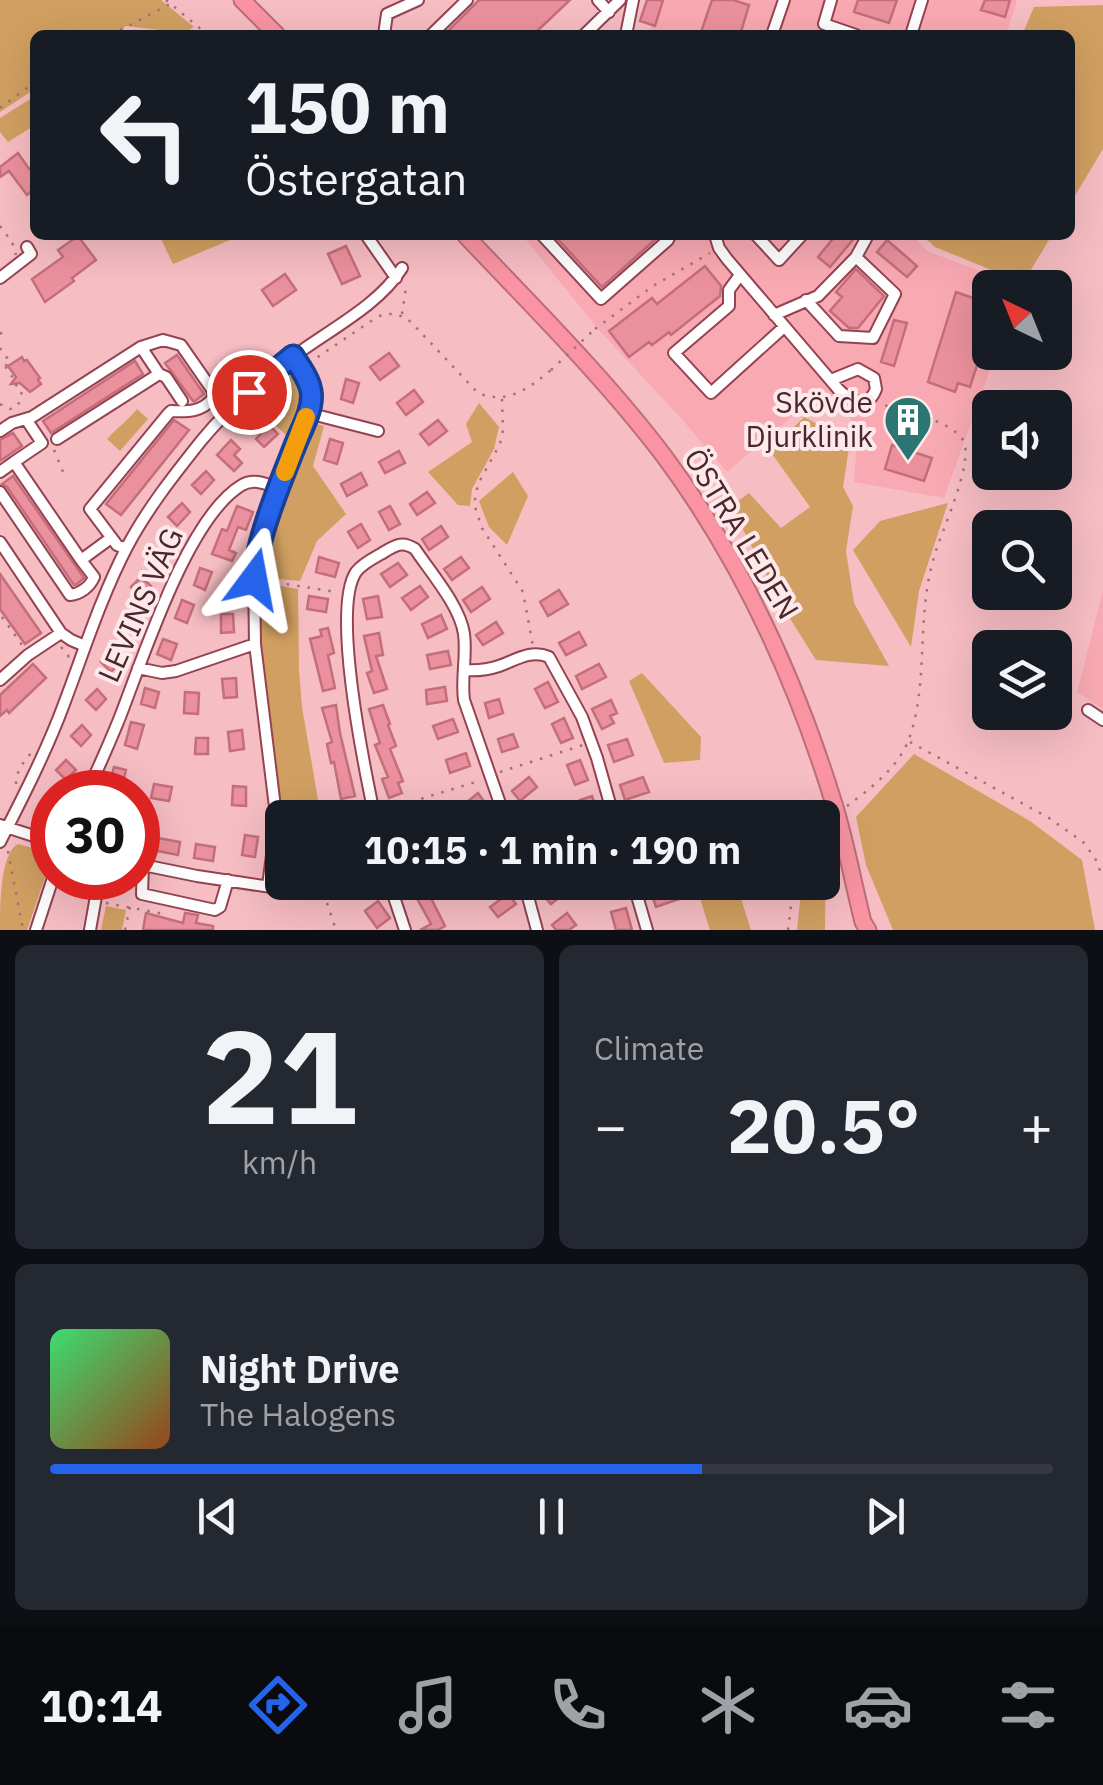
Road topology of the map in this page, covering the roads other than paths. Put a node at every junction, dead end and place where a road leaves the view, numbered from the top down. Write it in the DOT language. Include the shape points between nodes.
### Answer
graph roads {
  1 [pos="242,0"];
  2 [pos="418,0"];
  3 [pos="468,0"];
  4 [pos="598,0"];
  5 [pos="620,0"];
  6 [pos="633,0"];
  7 [pos="784,0"];
  8 [pos="831,0"];
  9 [pos="922,0"];
  10 [pos="609,12"];
  11 [pos="272,30"];
  12 [pos="385,30"];
  13 [pos="437,30"];
  14 [pos="589,30"];
  15 [pos="627,30"];
  16 [pos="774,30"];
  17 [pos="841,30"];
  18 [pos="913,30"];
  19 [pos="370,240"];
  20 [pos="470,240"];
  21 [pos="547,240"];
  22 [pos="668,240"];
  23 [pos="717,240"];
  24 [pos="761,240"];
  25 [pos="797,240"];
  26 [pos="865,240"];
  27 [pos="27,247"];
  28 [pos="856,257"];
  29 [pos="740,275"];
  30 [pos="0,278"];
  31 [pos="806,300"];
  32 [pos="774,315"];
  33 [pos="784,327"];
  34 [pos="141,347"];
  35 [pos="293,356"];
  36 [pos="160,374"];
  37 [pos="831,380"];
  38 [pos="182,400"];
  39 [pos="308,412"];
  40 [pos="26,420"];
  41 [pos="378,431"];
  42 [pos="0,432"];
  43 [pos="57,440"];
  44 [pos="14,462"];
  45 [pos="0,472"];
  46 [pos="278,488"];
  47 [pos="0,492"];
  48 [pos="111,538"];
  49 [pos="0,542"];
  50 [pos="126,549"];
  51 [pos="81,560"];
  52 [pos="61,632"];
  53 [pos="255,644"];
  54 [pos="86,646"];
  55 [pos="138,668"];
  56 [pos="464,670"];
  57 [pos="0,680"];
  58 [pos="1088,710"];
  59 [pos="1103,720"];
  60 [pos="97,770"];
  61 [pos="274,800"];
  62 [pos="373,800"];
  63 [pos="499,800"];
  64 [pos="609,800"];
  65 [pos="4,827"];
  66 [pos="30,835"];
  67 [pos="4,845"];
  68 [pos="160,868"];
  69 [pos="228,880"];
  70 [pos="265,886"];
  71 [pos="160,899"];
  72 [pos="46,900"];
  73 [pos="95,900"];
  74 [pos="395,900"];
  75 [pos="529,900"];
  76 [pos="638,900"];
  77 [pos="864,927"];
  78 [pos="36,930"];
  79 [pos="90,930"];
  80 [pos="405,930"];
  81 [pos="537,930"];
  82 [pos="647,930"];
  1 -- 11 [label="highway"];
  2 -- 12 [label="street" via="387,14"];
  3 -- 13 [label="street"];
  4 -- 10 [label="street"];
  5 -- 10 [label="street"];
  6 -- 15 [label="street"];
  7 -- 16 [label="street"];
  8 -- 17 [label="street" via="824,24"];
  9 -- 18 [label="street"];
  10 -- 14 [label="street"];
  19 -- 35 [label="street" via="399,273 386,291"];
  20 -- 77 [label="highway, ÖSTRA LEDEN" via="614,395 724,548 805,717"];
  21 -- 22 [label="street" via="601,299"];
  23 -- 29 [label="street"];
  24 -- 25 [label="street" via="779,260"];
  26 -- 28 [label="street"];
  27 -- 30 [label="street" via="32,254"];
  28 -- 31 [label="street"];
  28 -- 31 [label="street" via="895,294 873,338 839,336"];
  29 -- 32 [label="street"];
  29 -- 33 [label="street" via="729,290 729,306 674,353 711,393"];
  31 -- 32 [label="street"];
  32 -- 33 [label="street"];
  33 -- 37 [label="street"];
  34 -- 36 [label="street"];
  34 -- 40 [label="street"];
  34 -- 48 [label="street" via="163,340 181,344 213,398 201,409 168,414 90,509"];
  35 -- 39 [label="street" via="311,387"];
  35 -- 50 [label="street" via="204,436"];
  36 -- 38 [label="street"];
  36 -- 43 [label="street"];
  37 -- 37 [label="street" via="857,402 869,400 876,388 864,371"];
  39 -- 41 [label="street"];
  39 -- 46 [label="street"];
  40 -- 42 [label="street"];
  40 -- 44 [label="street" via="42,443"];
  44 -- 45 [label="street"];
  44 -- 51 [label="street"];
  46 -- 53 [label="street" via="254,579"];
  46 -- 55 [label="street, LEVINS VÄG" via="244,483 217,508 180,570"];
  47 -- 51 [label="street" via="70,595 92,584"];
  48 -- 50 [label="street"];
  48 -- 51 [label="street"];
  49 -- 52 [label="street"];
  50 -- 54 [label="street"];
  52 -- 54 [label="street"];
  52 -- 57 [label="street"];
  53 -- 55 [label="street" via="176,672"];
  53 -- 61 [label="street"];
  54 -- 65 [label="street"];
  55 -- 60 [label="street, LEVINS VÄG"];
  56 -- 62 [label="street" via="462,624 415,550 399,544 366,562 350,584 348,605 351,685"];
  56 -- 63 [label="street" via="464,700"];
  56 -- 64 [label="street" via="495,668 534,653 549,657 582,717"];
  58 -- 59 [label="street"];
  65 -- 66 [label="street"];
  65 -- 67 [label="street"];
  68 -- 69 [label="street"];
  69 -- 70 [label="street"];
  69 -- 71 [label="street" via="215,910"];
  72 -- 78 [label="street"];
  73 -- 79 [label="street"];
  74 -- 80 [label="street"];
  75 -- 81 [label="street"];
  76 -- 82 [label="street"];
}
